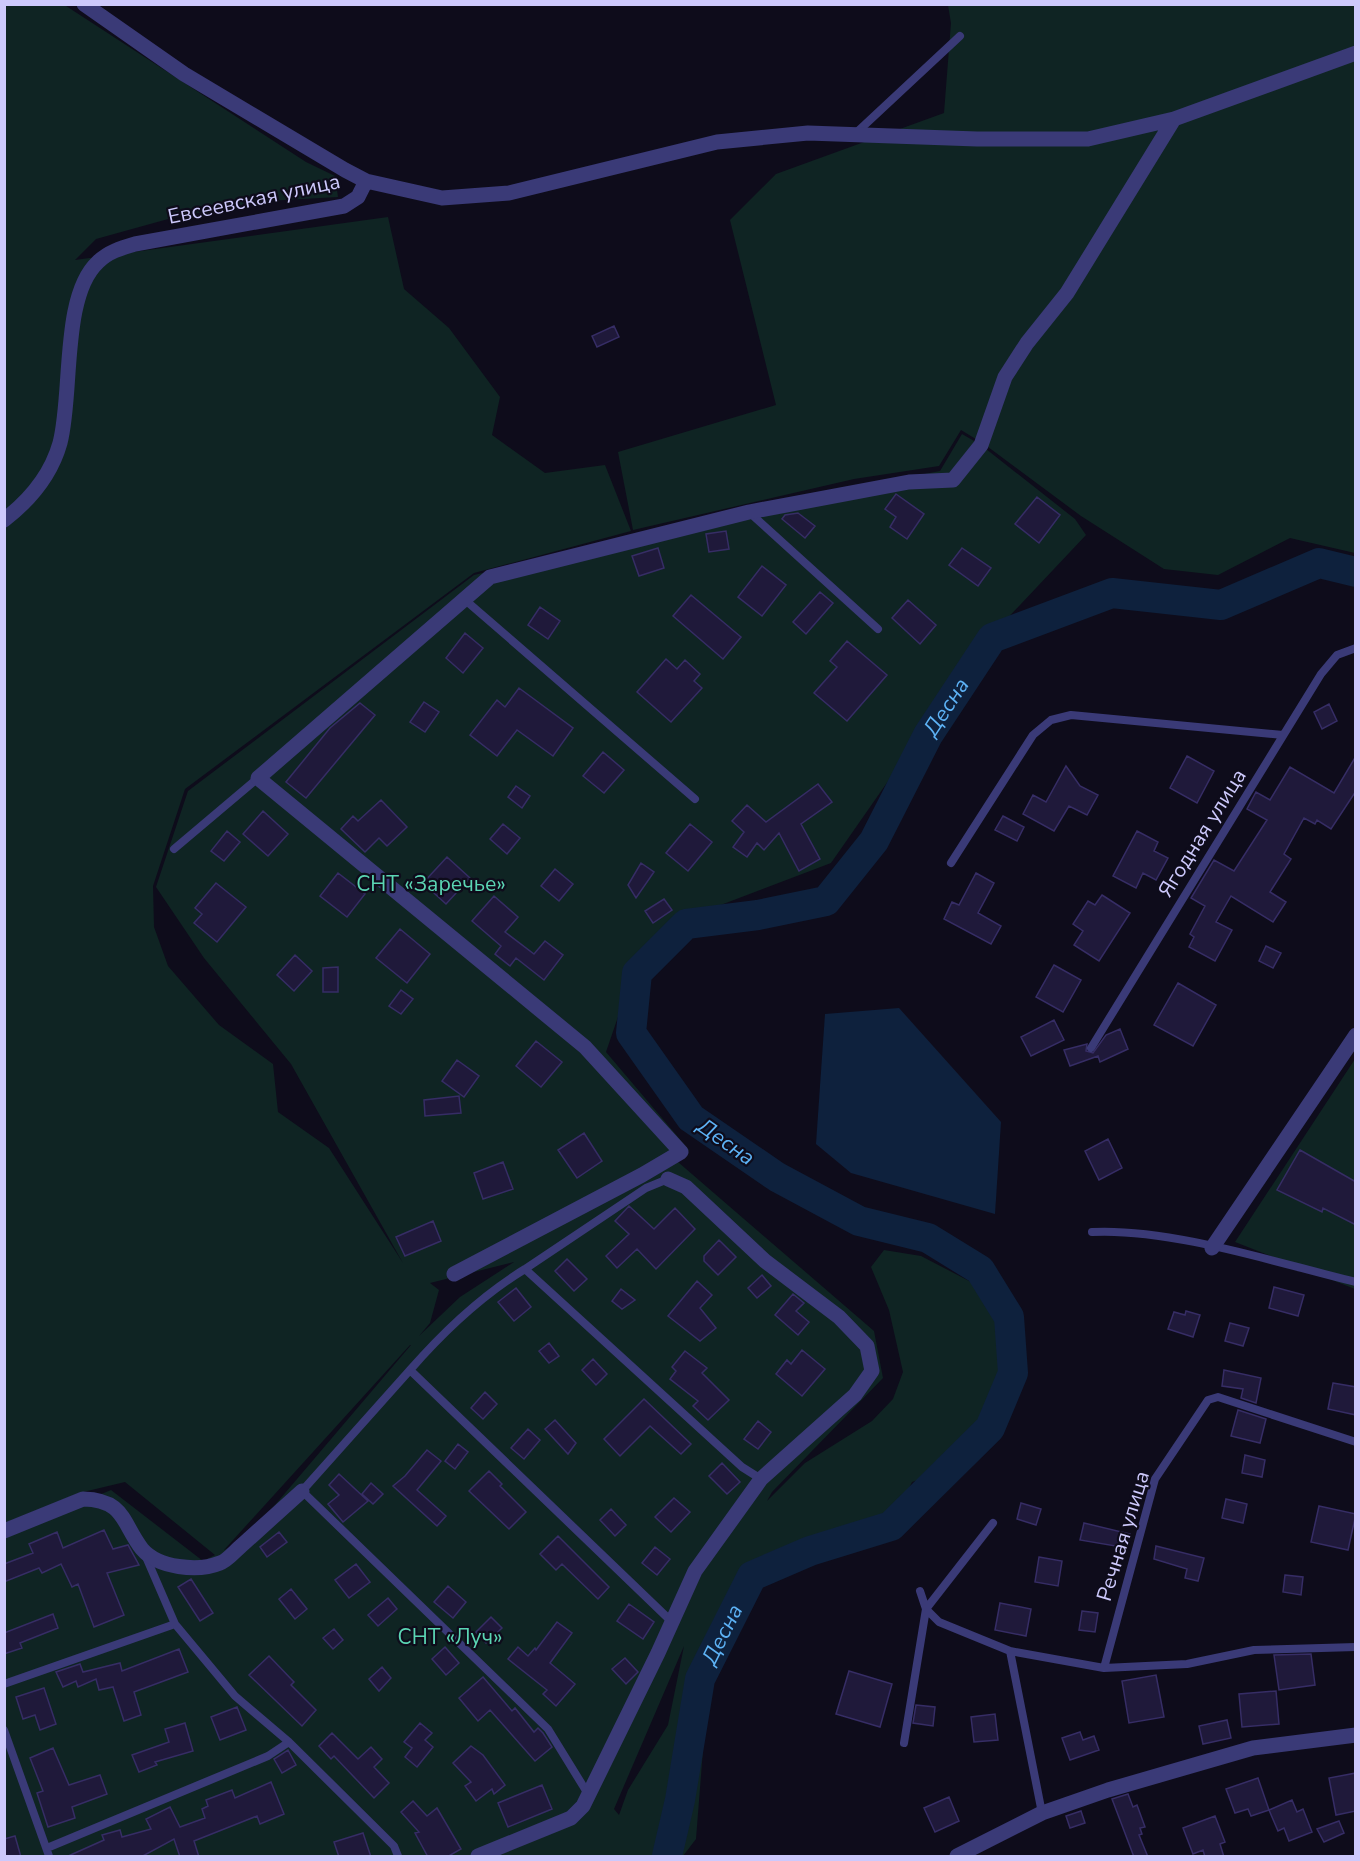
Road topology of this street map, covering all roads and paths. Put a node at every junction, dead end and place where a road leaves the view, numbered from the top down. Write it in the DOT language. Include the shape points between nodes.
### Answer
graph roads {
  1 [pos="84,4"];
  2 [pos="960,36"];
  3 [pos="1356,53"];
  4 [pos="1174,118"];
  5 [pos="855,134"];
  6 [pos="366,182"];
  7 [pos="749,512"];
  8 [pos="4,520"];
  9 [pos="464,599"];
  10 [pos="878,629"];
  11 [pos="1356,648"];
  12 [pos="1283,735"];
  13 [pos="258,778"];
  14 [pos="695,799"];
  15 [pos="174,849"];
  16 [pos="951,863"];
  17 [pos="1356,1035"];
  18 [pos="1090,1048"];
  19 [pos="668,1179"];
  20 [pos="1092,1232"];
  21 [pos="1212,1248"];
  22 [pos="525,1269"];
  23 [pos="454,1274"];
  24 [pos="1356,1282"];
  25 [pos="410,1370"];
  26 [pos="1356,1442"];
  27 [pos="761,1479"];
  28 [pos="302,1491"];
  29 [pos="993,1523"];
  30 [pos="4,1531"];
  31 [pos="143,1550"];
  32 [pos="920,1591"];
  33 [pos="926,1609"];
  34 [pos="671,1622"];
  35 [pos="175,1624"];
  36 [pos="1356,1647"];
  37 [pos="1010,1651"];
  38 [pos="1104,1668"];
  39 [pos="4,1684"];
  40 [pos="4,1730"];
  41 [pos="1356,1735"];
  42 [pos="289,1742"];
  43 [pos="904,1743"];
  44 [pos="588,1794"];
  45 [pos="1042,1813"];
  46 [pos="48,1852"];
  47 [pos="398,1857"];
  48 [pos="478,1857"];
  49 [pos="957,1857"];
  1 -- 6 [label="street, Евсеевская улица" via="184,74"];
  2 -- 5 [label="lane"];
  3 -- 4 [label="street"];
  4 -- 5 [label="street" via="1088,139"];
  4 -- 7 [label="street" via="1067,293 1005,377 981,445 953,480 909,482"];
  5 -- 6 [label="street" via="808,133 717,142 509,193 442,198"];
  6 -- 8 [label="street, Евсеевская улица" via="358,197 344,207 135,244 116,249 97,262 76,297 59,445 46,476 24,505"];
  7 -- 9 [label="street" via="490,577"];
  7 -- 10 [label="lane"];
  9 -- 13 [label="street"];
  9 -- 14 [label="lane"];
  11 -- 12 [label="lane, Ягодная улица" via="1337,655 1321,674"];
  12 -- 16 [label="lane" via="1071,716 1051,720 1033,735"];
  12 -- 18 [label="lane, Ягодная улица"];
  13 -- 15 [label="lane"];
  13 -- 23 [label="street" via="585,1047 681,1152"];
  17 -- 21 [label="street"];
  19 -- 22 [label="lane" via="646,1188"];
  19 -- 27 [label="street" via="686,1187 765,1261 839,1317 867,1346 872,1371 855,1395"];
  20 -- 21 [label="lane" via="1125,1230"];
  21 -- 24 [label="lane"];
  22 -- 25 [label="lane" via="492,1289 438,1338"];
  22 -- 27 [label="lane" via="742,1467"];
  25 -- 28 [label="lane"];
  25 -- 34 [label="lane"];
  26 -- 38 [label="lane, Речная улица" via="1218,1398 1208,1400 1155,1479"];
  27 -- 34 [label="street" via="695,1571"];
  28 -- 31 [label="street" via="221,1563 191,1568 163,1561"];
  28 -- 44 [label="lane" via="548,1729"];
  29 -- 33 [label="lane"];
  30 -- 31 [label="street" via="83,1499 96,1500 121,1514"];
  31 -- 35 [label="lane"];
  32 -- 33 [label="lane"];
  33 -- 37 [label="lane" via="939,1622"];
  33 -- 43 [label="lane"];
  34 -- 44 [label="street"];
  35 -- 39 [label="lane"];
  35 -- 42 [label="lane" via="235,1696"];
  36 -- 38 [label="lane" via="1254,1650 1187,1664"];
  37 -- 38 [label="lane"];
  37 -- 45 [label="lane"];
  40 -- 46 [label="lane"];
  41 -- 45 [label="street" via="1253,1748"];
  42 -- 46 [label="lane" via="268,1756"];
  42 -- 47 [label="lane" via="394,1846"];
  44 -- 48 [label="street" via="571,1818"];
  45 -- 49 [label="street"];
}
